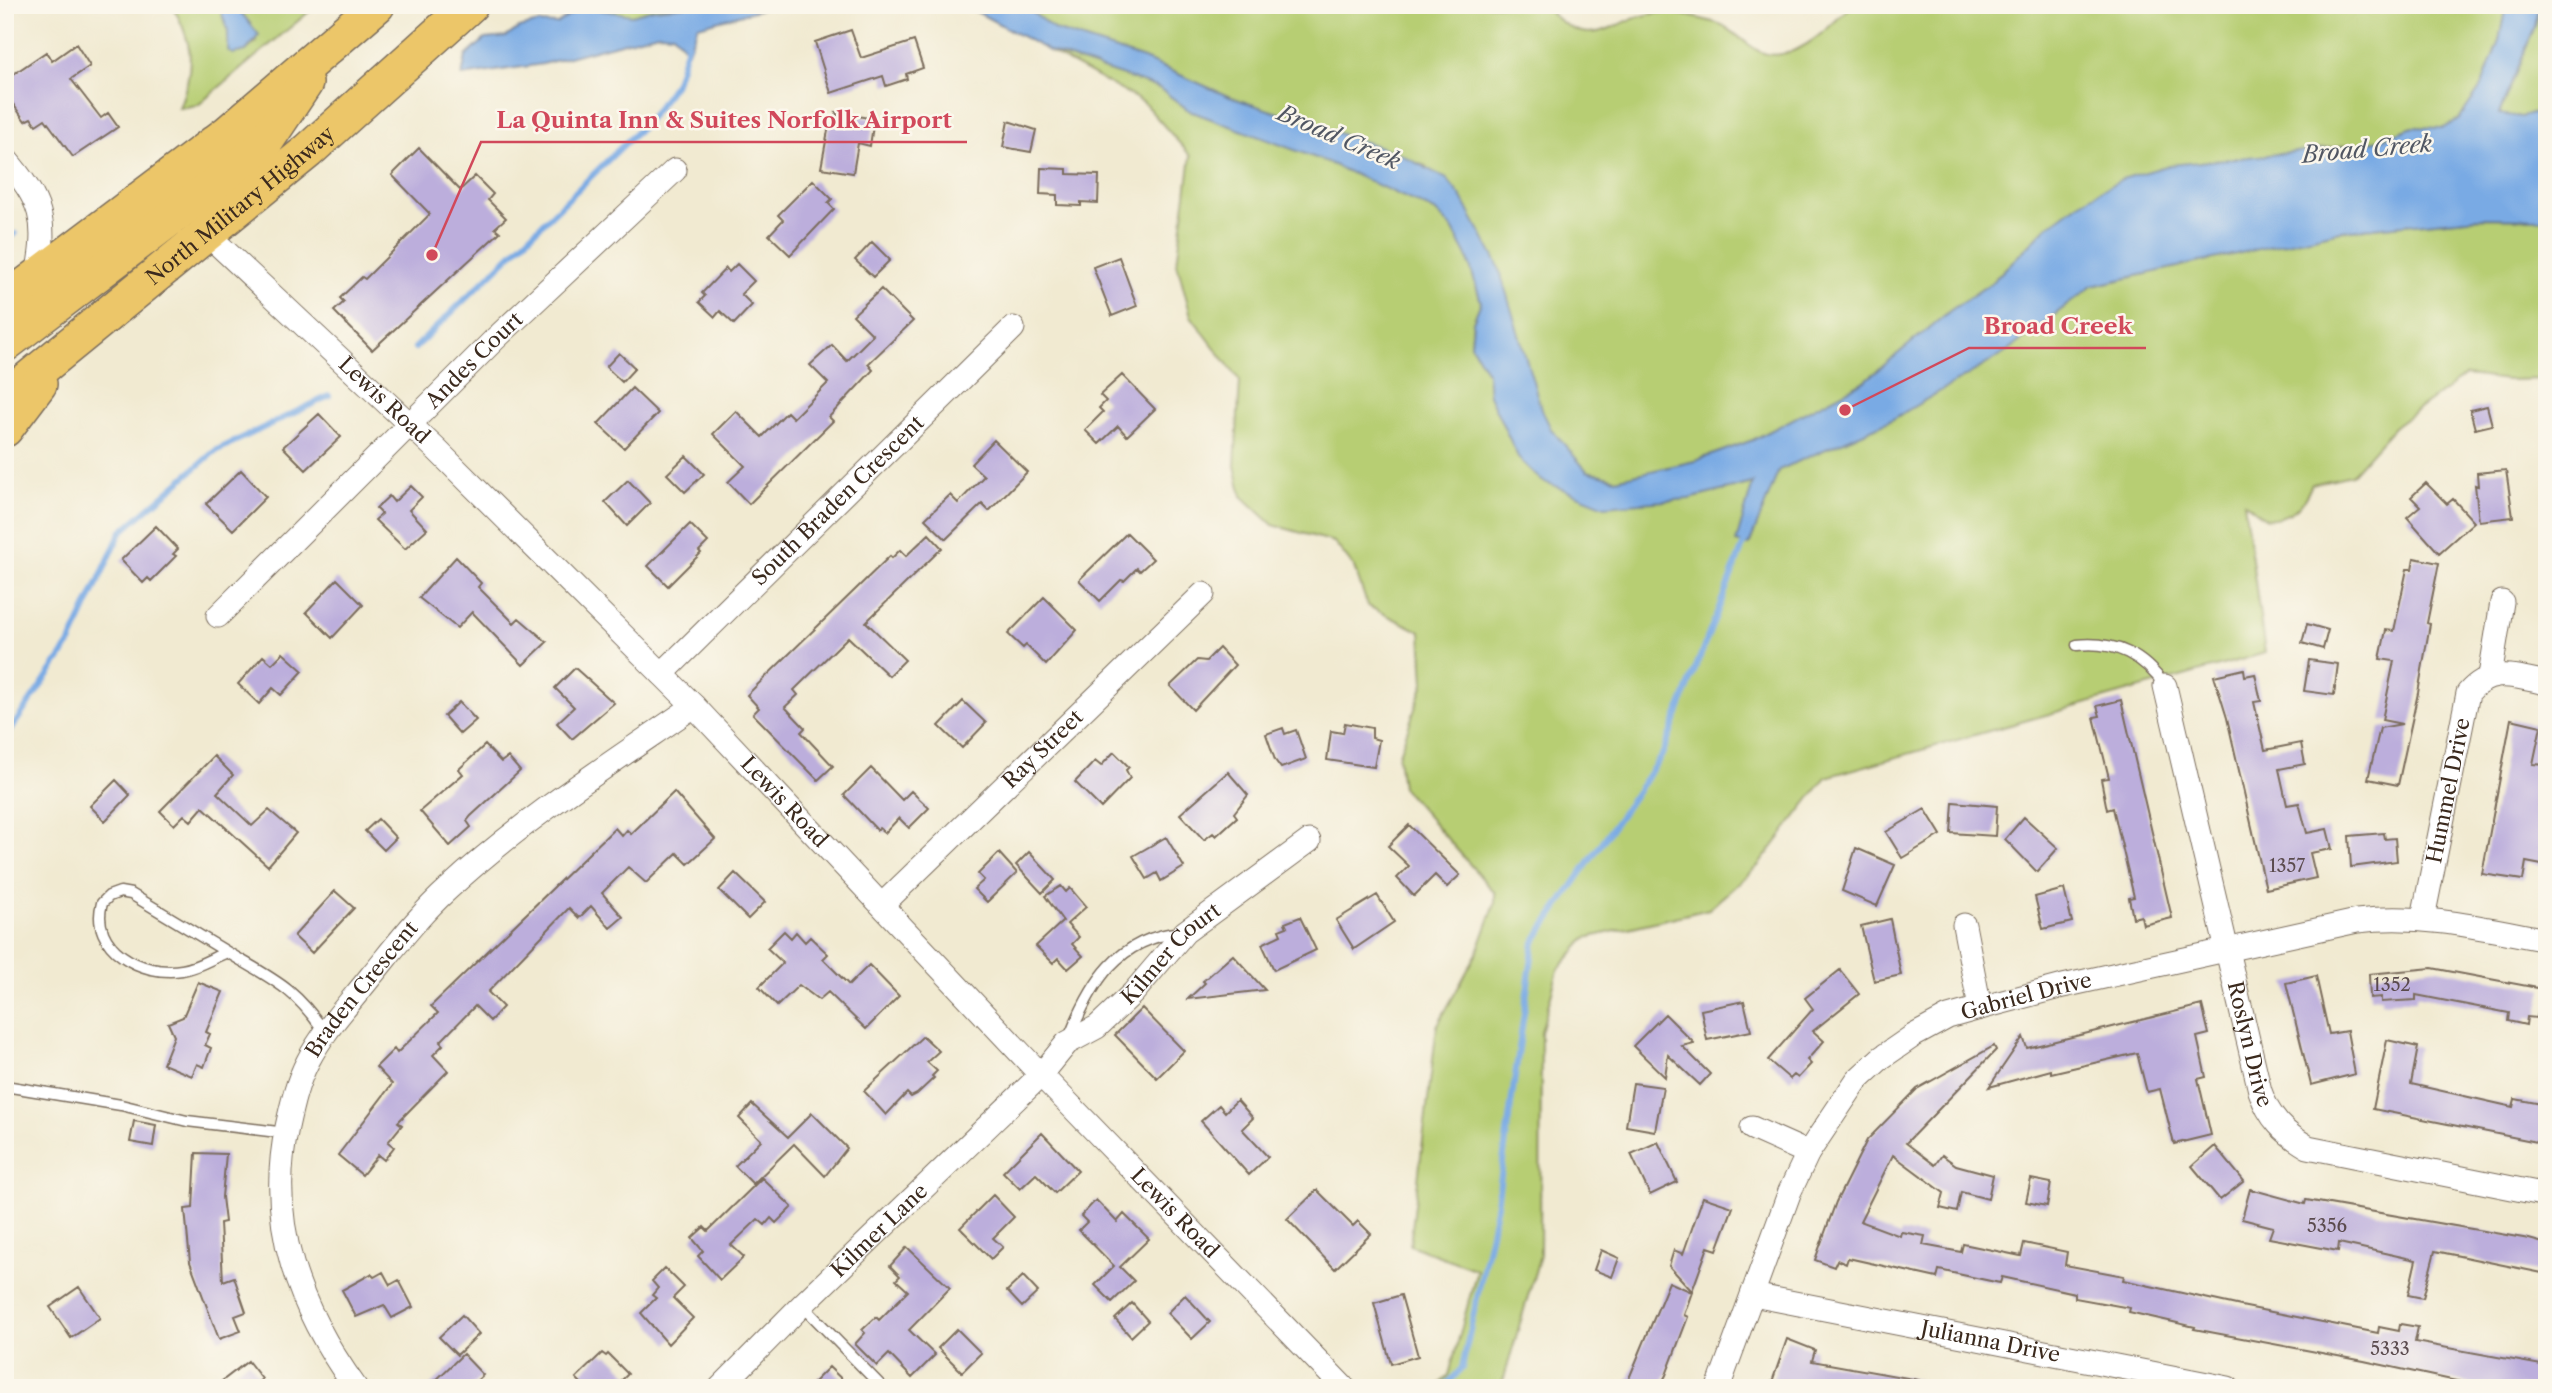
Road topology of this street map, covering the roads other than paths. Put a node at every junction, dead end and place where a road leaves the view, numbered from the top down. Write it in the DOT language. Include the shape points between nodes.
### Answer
graph roads {
  1 [pos="377,5"];
  2 [pos="470,5"];
  3 [pos="328,48"];
  4 [pos="5,158"];
  5 [pos="675,170"];
  6 [pos="206,234"];
  7 [pos="37,276"];
  8 [pos="5,301"];
  9 [pos="1013,328"];
  10 [pos="5,344"];
  11 [pos="60,356"];
  12 [pos="5,398"];
  13 [pos="409,425"];
  14 [pos="5,429"];
  15 [pos="1203,594"];
  16 [pos="2502,602"];
  17 [pos="218,616"];
  18 [pos="2077,645"];
  19 [pos="662,674"];
  20 [pos="2490,676"];
  21 [pos="2547,682"];
  22 [pos="2165,686"];
  23 [pos="694,706"];
  24 [pos="1309,841"];
  25 [pos="882,905"];
  26 [pos="2423,918"];
  27 [pos="1964,925"];
  28 [pos="1185,932"];
  29 [pos="2547,940"];
  30 [pos="2227,949"];
  31 [pos="227,952"];
  32 [pos="1980,1008"];
  33 [pos="325,1033"];
  34 [pos="1067,1043"];
  35 [pos="1041,1075"];
  36 [pos="5,1086"];
  37 [pos="1752,1128"];
  38 [pos="286,1133"];
  39 [pos="1808,1153"];
  40 [pos="2547,1195"];
  41 [pos="1753,1295"];
  42 [pos="802,1305"];
  43 [pos="356,1388"];
  44 [pos="720,1388"];
  45 [pos="883,1388"];
  46 [pos="1344,1388"];
  47 [pos="1718,1388"];
  48 [pos="2228,1388"];
  1 -- 3 [label="main road"];
  2 -- 6 [label="main road, North Military Highway" via="308,151"];
  3 -- 7 [label="main road" via="228,133"];
  3 -- 10 [label="main road" via="260,150"];
  4 -- 7 [label="street" via="40,205 44,232"];
  5 -- 13 [label="street, Andes Court"];
  6 -- 11 [label="main road, North Military Highway"];
  6 -- 13 [label="street, Lewis Road"];
  7 -- 8 [label="main road"];
  9 -- 19 [label="street, South Braden Crescent"];
  11 -- 12 [label="main road, North Military Highway"];
  11 -- 14 [label="main road"];
  13 -- 17 [label="street, Andes Court"];
  13 -- 19 [label="street, Lewis Road"];
  15 -- 25 [label="street, Ray Street"];
  16 -- 20 [label="street"];
  18 -- 22 [label="lane" via="2113,645 2136,654"];
  19 -- 23 [label="street, Lewis Road"];
  20 -- 21 [label="street"];
  20 -- 26 [label="street, Hummel Drive" via="2477,682 2464,704"];
  22 -- 30 [label="street, Roslyn Drive"];
  23 -- 25 [label="street, Lewis Road"];
  23 -- 33 [label="street, Braden Crescent" via="538,815 448,889"];
  24 -- 28 [label="street, Kilmer Court"];
  25 -- 35 [label="street, Lewis Road"];
  26 -- 29 [label="street, Gabriel Drive"];
  26 -- 30 [label="street, Gabriel Drive" via="2357,920"];
  27 -- 32 [label="street"];
  28 -- 34 [label="street, Kilmer Court" via="1097,1027"];
  28 -- 34 [label="lane" via="1145,942 1108,965 1084,1002"];
  30 -- 32 [label="street, Gabriel Drive"];
  30 -- 40 [label="street, Roslyn Drive" via="2259,1091 2273,1120 2287,1135 2308,1147"];
  31 -- 31 [label="lane" via="131,894 120,892 102,903 99,929 107,944 142,966 181,971"];
  31 -- 33 [label="lane" via="286,987 304,1002"];
  32 -- 39 [label="street, Gabriel Drive" via="1948,1017 1881,1058 1857,1080"];
  33 -- 38 [label="street, Braden Crescent" via="307,1062"];
  34 -- 35 [label="street, Kilmer Court"];
  35 -- 42 [label="street, Kilmer Lane"];
  35 -- 46 [label="street, Lewis Road"];
  36 -- 38 [label="lane" via="187,1121"];
  37 -- 39 [label="street"];
  38 -- 43 [label="street, Braden Crescent" via="280,1202 288,1255 319,1333"];
  39 -- 41 [label="street, Gabriel Drive"];
  41 -- 47 [label="street, Gabriel Drive"];
  41 -- 48 [label="street, Julianna Drive"];
  42 -- 44 [label="street, Kilmer Lane"];
  42 -- 45 [label="lane"];
}
